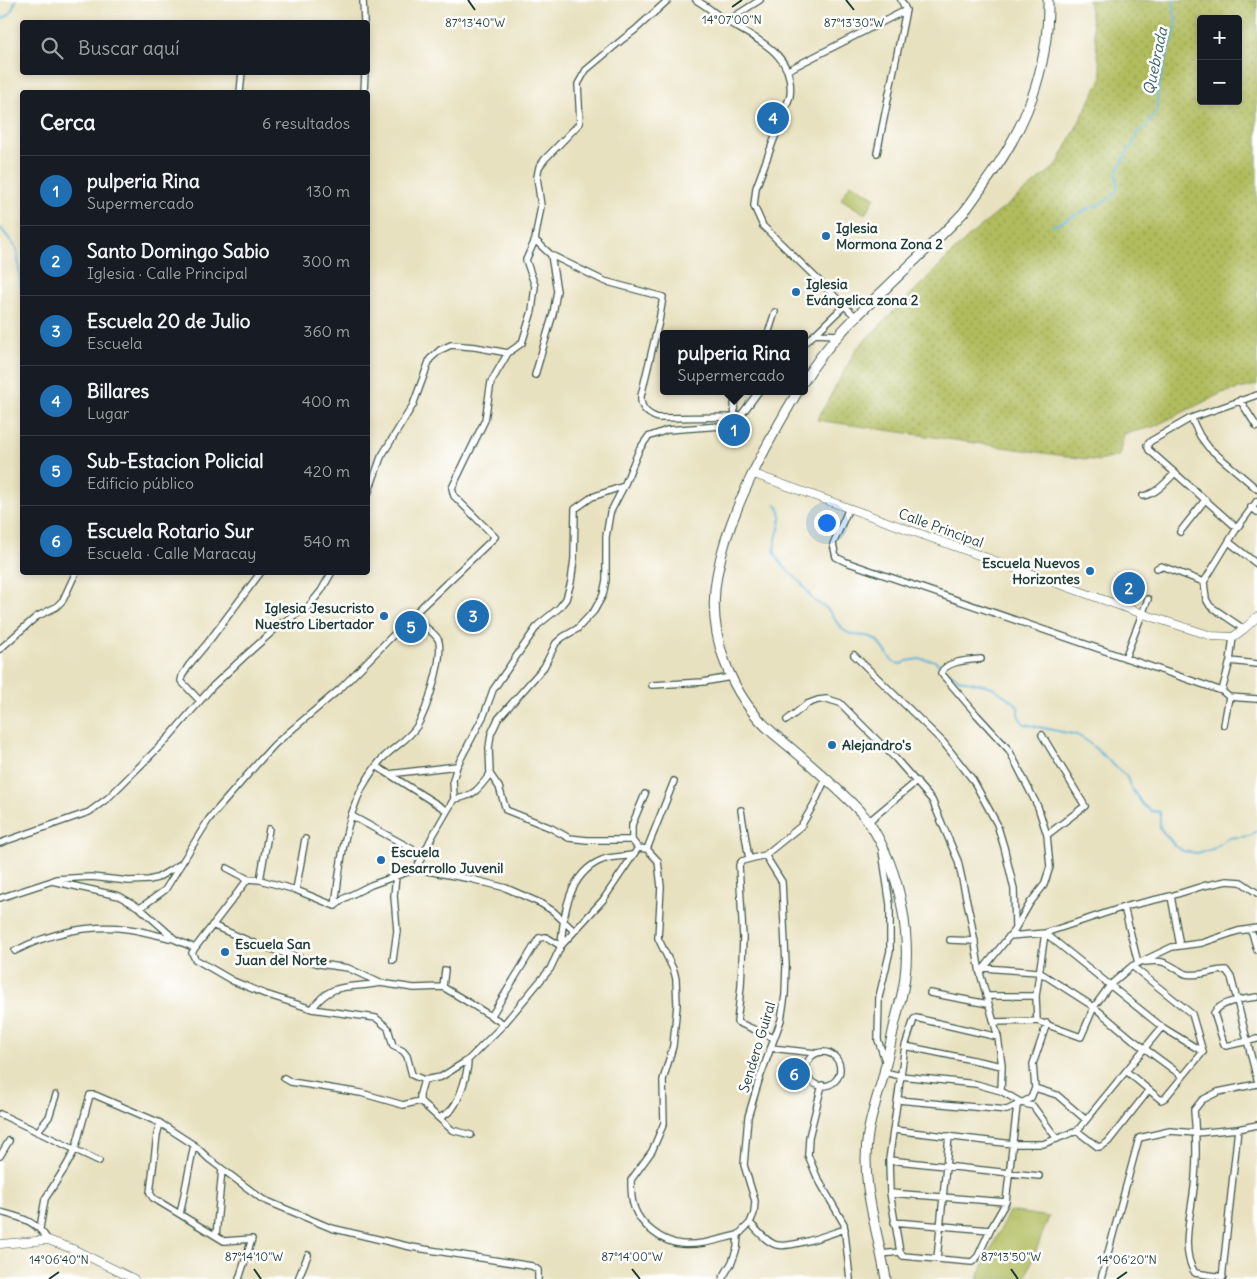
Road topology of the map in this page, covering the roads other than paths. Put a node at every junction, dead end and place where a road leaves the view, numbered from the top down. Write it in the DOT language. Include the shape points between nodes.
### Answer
graph roads {
  1 [pos="363,0"];
  2 [pos="668,0"];
  3 [pos="696,0"];
  4 [pos="901,0"];
  5 [pos="1048,0"];
  6 [pos="758,1"];
  7 [pos="705,3"];
  8 [pos="906,10"];
  9 [pos="364,20"];
  10 [pos="727,21"];
  11 [pos="788,70"];
  12 [pos="242,75"];
  13 [pos="365,75"];
  14 [pos="240,90"];
  15 [pos="364,90"];
  16 [pos="876,153"];
  17 [pos="535,240"];
  18 [pos="551,255"];
  19 [pos="844,306"];
  20 [pos="774,312"];
  21 [pos="856,317"];
  22 [pos="769,330"];
  23 [pos="816,334"];
  24 [pos="838,335"];
  25 [pos="808,340"];
  26 [pos="508,353"];
  27 [pos="808,374"];
  28 [pos="535,375"];
  29 [pos="739,395"];
  30 [pos="756,395"];
  31 [pos="796,395"];
  32 [pos="1257,395"];
  33 [pos="1240,400"];
  34 [pos="1191,418"];
  35 [pos="735,419"];
  36 [pos="1257,427"];
  37 [pos="754,474"];
  38 [pos="1174,474"];
  39 [pos="624,486"];
  40 [pos="370,488"];
  41 [pos="1257,489"];
  42 [pos="1143,496"];
  43 [pos="1205,500"];
  44 [pos="1257,501"];
  45 [pos="1251,507"];
  46 [pos="849,508"];
  47 [pos="1257,512"];
  48 [pos="1237,528"];
  49 [pos="1180,532"];
  50 [pos="1229,542"];
  51 [pos="1257,564"];
  52 [pos="1157,568"];
  53 [pos="75,575"];
  54 [pos="259,575"];
  55 [pos="330,575"];
  56 [pos="1204,582"];
  57 [pos="1148,599"];
  58 [pos="1143,614"];
  59 [pos="411,617"];
  60 [pos="1257,617"];
  61 [pos="1244,629"];
  62 [pos="1233,637"];
  63 [pos="0,649"];
  64 [pos="854,655"];
  65 [pos="1125,658"];
  66 [pos="981,659"];
  67 [pos="1230,661"];
  68 [pos="1257,664"];
  69 [pos="731,678"];
  70 [pos="652,685"];
  71 [pos="1222,691"];
  72 [pos="1228,697"];
  73 [pos="1257,699"];
  74 [pos="200,701"];
  75 [pos="787,720"];
  76 [pos="1224,725"];
  77 [pos="1042,735"];
  78 [pos="376,766"];
  79 [pos="457,766"];
  80 [pos="389,774"];
  81 [pos="490,774"];
  82 [pos="826,778"];
  83 [pos="674,781"];
  84 [pos="917,781"];
  85 [pos="645,794"];
  86 [pos="454,798"];
  87 [pos="446,810"];
  88 [pos="741,810"];
  89 [pos="352,816"];
  90 [pos="868,822"];
  91 [pos="269,829"];
  92 [pos="1047,834"];
  93 [pos="305,839"];
  94 [pos="632,840"];
  95 [pos="0,843"];
  96 [pos="881,846"];
  97 [pos="638,848"];
  98 [pos="647,849"];
  99 [pos="423,855"];
  100 [pos="765,855"];
  101 [pos="632,856"];
  102 [pos="748,859"];
  103 [pos="180,866"];
  104 [pos="227,868"];
  105 [pos="416,870"];
  106 [pos="396,876"];
  107 [pos="248,879"];
  108 [pos="260,880"];
  109 [pos="52,881"];
  110 [pos="296,890"];
  111 [pos="1257,893"];
  112 [pos="1171,896"];
  113 [pos="0,898"];
  114 [pos="335,906"];
  115 [pos="1124,907"];
  116 [pos="140,908"];
  117 [pos="563,922"];
  118 [pos="212,926"];
  119 [pos="1254,928"];
  120 [pos="1015,929"];
  121 [pos="574,931"];
  122 [pos="1045,932"];
  123 [pos="1010,936"];
  124 [pos="176,940"];
  125 [pos="950,940"];
  126 [pos="975,941"];
  127 [pos="561,946"];
  128 [pos="1180,946"];
  129 [pos="195,948"];
  130 [pos="1257,950"];
  131 [pos="15,951"];
  132 [pos="393,960"];
  133 [pos="1135,964"];
  134 [pos="445,970"];
  135 [pos="982,971"];
  136 [pos="1038,972"];
  137 [pos="380,983"];
  138 [pos="1110,985"];
  139 [pos="443,987"];
  140 [pos="930,993"];
  141 [pos="986,996"];
  142 [pos="1036,996"];
  143 [pos="1257,997"];
  144 [pos="1236,1001"];
  145 [pos="988,1004"];
  146 [pos="1094,1007"];
  147 [pos="312,1008"];
  148 [pos="492,1015"];
  149 [pos="1037,1021"];
  150 [pos="994,1022"];
  151 [pos="1047,1023"];
  152 [pos="504,1024"];
  153 [pos="1162,1027"];
  154 [pos="998,1037"];
  155 [pos="774,1038"];
  156 [pos="1257,1039"];
  157 [pos="1248,1040"];
  158 [pos="905,1046"];
  159 [pos="771,1048"];
  160 [pos="1144,1048"];
  161 [pos="1203,1052"];
  162 [pos="817,1053"];
  163 [pos="468,1060"];
  164 [pos="1002,1066"];
  165 [pos="885,1067"];
  166 [pos="1126,1071"];
  167 [pos="901,1076"];
  168 [pos="1182,1076"];
  169 [pos="284,1078"];
  170 [pos="1257,1079"];
  171 [pos="424,1080"];
  172 [pos="1257,1084"];
  173 [pos="822,1085"];
  174 [pos="1036,1088"];
  175 [pos="1149,1090"];
  176 [pos="1001,1092"];
  177 [pos="56,1095"];
  178 [pos="898,1100"];
  179 [pos="420,1101"];
  180 [pos="1019,1104"];
  181 [pos="0,1114"];
  182 [pos="439,1118"];
  183 [pos="1086,1120"];
  184 [pos="160,1124"];
  185 [pos="1257,1125"];
  186 [pos="1238,1129"];
  187 [pos="894,1130"];
  188 [pos="1077,1131"];
  189 [pos="37,1132"];
  190 [pos="1196,1133"];
  191 [pos="471,1134"];
  192 [pos="949,1136"];
  193 [pos="1057,1139"];
  194 [pos="9,1141"];
  195 [pos="1013,1144"];
  196 [pos="194,1145"];
  197 [pos="74,1150"];
  198 [pos="0,1156"];
  199 [pos="889,1160"];
  200 [pos="99,1161"];
  201 [pos="947,1167"];
  202 [pos="222,1169"];
  203 [pos="1010,1174"];
  204 [pos="1039,1176"];
  205 [pos="890,1193"];
  206 [pos="943,1198"];
  207 [pos="1006,1202"];
  208 [pos="0,1212"];
  209 [pos="180,1214"];
  210 [pos="894,1222"];
  211 [pos="750,1223"];
  212 [pos="940,1227"];
  213 [pos="40,1228"];
  214 [pos="845,1230"];
  215 [pos="990,1230"];
  216 [pos="738,1235"];
  217 [pos="216,1236"];
  218 [pos="48,1240"];
  219 [pos="0,1244"];
  220 [pos="900,1252"];
  221 [pos="881,1254"];
  222 [pos="308,1255"];
  223 [pos="937,1259"];
  224 [pos="1222,1278"];
  225 [pos="134,1279"];
  226 [pos="239,1279"];
  227 [pos="298,1279"];
  228 [pos="538,1279"];
  229 [pos="722,1279"];
  230 [pos="850,1279"];
  231 [pos="886,1279"];
  232 [pos="1101,1279"];
  1 -- 9 [label="street"];
  2 -- 17 [label="street" via="586,70 578,84 580,123 545,158 536,177 541,206"];
  3 -- 7 [label="street"];
  4 -- 8 [label="street"];
  5 -- 21 [label="main road" via="1043,62 1028,109 1003,159 963,212"];
  6 -- 10 [label="street"];
  7 -- 10 [label="street"];
  8 -- 11 [label="street"];
  8 -- 16 [label="street"];
  10 -- 11 [label="street" via="782,58"];
  11 -- 19 [label="street" via="790,96 756,188 754,206 763,226"];
  12 -- 14 [label="street"];
  13 -- 15 [label="street"];
  17 -- 18 [label="street"];
  17 -- 26 [label="street" via="526,260 534,286 532,311 522,343"];
  18 -- 28 [label="street" via="557,291"];
  18 -- 35 [label="street" via="604,281 663,297 641,396 643,408 649,415 658,418"];
  19 -- 21 [label="street"];
  19 -- 23 [label="street"];
  20 -- 22 [label="street"];
  21 -- 24 [label="main road"];
  23 -- 24 [label="street"];
  23 -- 25 [label="street"];
  24 -- 27 [label="main road"];
  26 -- 40 [label="street" via="451,345 430,359 413,405 381,457"];
  26 -- 59 [label="street" via="491,382 485,420 452,488 454,496 495,537"];
  29 -- 35 [label="street" via="734,404"];
  30 -- 35 [label="street"];
  31 -- 37 [label="main road"];
  32 -- 33 [label="street"];
  33 -- 34 [label="street"];
  33 -- 36 [label="street"];
  34 -- 38 [label="street" via="1147,445"];
  34 -- 41 [label="street" via="1208,448"];
  35 -- 39 [label="street" via="722,426 667,430 648,437"];
  37 -- 46 [label="street, Calle Principal"];
  37 -- 69 [label="main road" via="727,535 716,576 716,624"];
  38 -- 42 [label="street" via="1160,489"];
  38 -- 43 [label="street"];
  39 -- 79 [label="street" via="592,497 576,509 574,560 566,599 538,625 508,667 493,690 484,715"];
  39 -- 81 [label="street" via="610,513 603,595 594,611 556,643 544,667 498,719 491,734"];
  43 -- 48 [label="street"];
  43 -- 49 [label="street"];
  44 -- 45 [label="street"];
  45 -- 47 [label="street"];
  45 -- 48 [label="street"];
  46 -- 58 [label="street, Calle Principal"];
  46 -- 65 [label="street" via="833,544 836,557"];
  48 -- 50 [label="street"];
  50 -- 51 [label="street"];
  50 -- 56 [label="street"];
  52 -- 56 [label="street" via="1161,566"];
  53 -- 63 [label="street" via="63,600 56,607 36,617"];
  54 -- 74 [label="street" via="182,676 181,681"];
  55 -- 74 [label="street" via="308,607 270,632"];
  56 -- 61 [label="street" via="1210,606"];
  57 -- 58 [label="street"];
  58 -- 62 [label="street, Calle Principal" via="1212,636"];
  58 -- 65 [label="street"];
  59 -- 78 [label="street" via="439,641 431,697 417,727"];
  59 -- 103 [label="street" via="341,688 263,757 209,820"];
  60 -- 61 [label="street"];
  61 -- 62 [label="street"];
  62 -- 67 [label="street"];
  64 -- 120 [label="street" via="943,742 972,780 997,824 1004,847 1014,889"];
  65 -- 71 [label="street"];
  66 -- 92 [label="street" via="949,665 941,673 1009,750 1038,807"];
  67 -- 68 [label="street"];
  67 -- 71 [label="street"];
  69 -- 70 [label="street"];
  69 -- 82 [label="main road" via="739,694 771,732"];
  71 -- 72 [label="street"];
  72 -- 73 [label="street"];
  72 -- 76 [label="street"];
  74 -- 95 [label="street" via="108,798 89,812"];
  75 -- 84 [label="street" via="807,704 818,700 840,703"];
  77 -- 92 [label="street" via="1084,806"];
  78 -- 80 [label="street"];
  78 -- 89 [label="street" via="362,788"];
  79 -- 80 [label="street"];
  79 -- 86 [label="street" via="453,780"];
  80 -- 87 [label="street"];
  81 -- 86 [label="street" via="472,794"];
  81 -- 94 [label="street" via="499,787 506,810 569,838"];
  82 -- 90 [label="main road"];
  82 -- 100 [label="street" via="801,826"];
  83 -- 98 [label="street"];
  84 -- 90 [label="street"];
  84 -- 126 [label="street" via="932,800 958,861"];
  85 -- 94 [label="street" via="632,825"];
  86 -- 87 [label="street"];
  87 -- 99 [label="street"];
  88 -- 102 [label="street"];
  89 -- 99 [label="street"];
  89 -- 114 [label="street" via="342,853"];
  90 -- 96 [label="main road"];
  91 -- 108 [label="street"];
  92 -- 120 [label="street" via="1049,873"];
  93 -- 110 [label="street"];
  94 -- 97 [label="street"];
  96 -- 165 [label="street" via="890,905 890,951 879,997 878,1030"];
  96 -- 165 [label="main road" via="898,884 906,938 906,975"];
  97 -- 98 [label="street"];
  97 -- 101 [label="street"];
  98 -- 216 [label="street" via="658,861 661,887 658,938 674,971 677,1005 664,1080 664,1123 652,1152 631,1180 633,1205 653,1232 680,1244"];
  99 -- 105 [label="street"];
  100 -- 102 [label="street"];
  100 -- 155 [label="street, Sendero Guiral" via="782,882 784,901 785,995"];
  101 -- 117 [label="street" via="604,859 587,867 570,895"];
  101 -- 121 [label="street" via="603,900"];
  102 -- 155 [label="street" via="739,865 743,938 737,1022"];
  103 -- 109 [label="street" via="149,880 91,877"];
  103 -- 116 [label="street" via="166,890"];
  104 -- 107 [label="street"];
  105 -- 106 [label="street"];
  105 -- 117 [label="street" via="506,888 540,903"];
  106 -- 114 [label="street" via="344,898"];
  106 -- 132 [label="street" via="397,931"];
  107 -- 108 [label="street"];
  107 -- 118 [label="street"];
  108 -- 110 [label="street"];
  109 -- 113 [label="street"];
  109 -- 116 [label="street" via="119,896"];
  110 -- 114 [label="street"];
  111 -- 112 [label="street" via="1241,882 1227,881"];
  112 -- 115 [label="street"];
  112 -- 128 [label="street"];
  115 -- 122 [label="street"];
  115 -- 133 [label="street"];
  116 -- 124 [label="street"];
  117 -- 121 [label="street"];
  117 -- 127 [label="street"];
  118 -- 129 [label="street"];
  118 -- 137 [label="street" via="319,964 348,968"];
  119 -- 128 [label="street"];
  119 -- 130 [label="street"];
  120 -- 123 [label="street"];
  121 -- 127 [label="street"];
  122 -- 123 [label="street"];
  122 -- 136 [label="street"];
  122 -- 138 [label="street"];
  123 -- 135 [label="street"];
  124 -- 129 [label="street"];
  124 -- 131 [label="street" via="134,930 96,927 44,938"];
  125 -- 126 [label="street"];
  126 -- 135 [label="street"];
  127 -- 148 [label="street" via="539,938"];
  127 -- 152 [label="street" via="550,969"];
  128 -- 133 [label="street"];
  129 -- 147 [label="street" via="192,953 195,959 227,978"];
  133 -- 138 [label="street"];
  133 -- 144 [label="street" via="1159,960 1184,974 1196,975 1226,970"];
  133 -- 161 [label="street" via="1192,1014"];
  134 -- 139 [label="street"];
  135 -- 136 [label="street"];
  135 -- 141 [label="street"];
  136 -- 142 [label="street"];
  136 -- 146 [label="street"];
  137 -- 139 [label="street" via="414,988"];
  137 -- 147 [label="street" via="336,988 320,997"];
  138 -- 146 [label="street"];
  138 -- 153 [label="street"];
  139 -- 148 [label="street"];
  140 -- 145 [label="street"];
  141 -- 142 [label="street"];
  141 -- 145 [label="street"];
  142 -- 149 [label="street"];
  143 -- 144 [label="street"];
  144 -- 157 [label="street"];
  144 -- 157 [label="street" via="1214,1012 1226,1046"];
  145 -- 150 [label="street"];
  146 -- 151 [label="street" via="1081,1037"];
  146 -- 160 [label="street"];
  147 -- 171 [label="street" via="376,1018 386,1025 393,1046 407,1056 412,1075"];
  148 -- 152 [label="street"];
  149 -- 150 [label="street"];
  149 -- 151 [label="street"];
  150 -- 154 [label="street"];
  151 -- 174 [label="street" via="1033,1064"];
  152 -- 163 [label="street"];
  153 -- 160 [label="street"];
  153 -- 161 [label="street"];
  154 -- 158 [label="street" via="916,1018"];
  154 -- 164 [label="street"];
  155 -- 159 [label="street, Sendero Guiral"];
  156 -- 157 [label="street"];
  157 -- 170 [label="street"];
  158 -- 164 [label="street"];
  158 -- 167 [label="street"];
  159 -- 162 [label="street"];
  159 -- 211 [label="street, Sendero Guiral" via="748,1117 744,1165 755,1201"];
  160 -- 166 [label="street"];
  160 -- 168 [label="street"];
  161 -- 168 [label="street"];
  162 -- 173 [label="street" via="809,1061 807,1071 812,1081"];
  162 -- 173 [label="street" via="832,1054 840,1066 835,1080"];
  163 -- 171 [label="street" via="441,1077"];
  163 -- 182 [label="street" via="463,1084 452,1109"];
  164 -- 176 [label="street"];
  165 -- 167 [label="street"];
  165 -- 221 [label="main road" via="868,1132 866,1154 866,1174"];
  166 -- 175 [label="street"];
  166 -- 183 [label="street"];
  167 -- 176 [label="street" via="976,1084"];
  167 -- 178 [label="street"];
  168 -- 175 [label="street" via="1163,1100"];
  169 -- 179 [label="street" via="403,1105"];
  171 -- 179 [label="street"];
  172 -- 190 [label="street" via="1218,1092 1202,1100 1194,1110"];
  173 -- 214 [label="street" via="809,1137 808,1155 817,1177 842,1218"];
  174 -- 180 [label="street" via="1031,1098"];
  174 -- 183 [label="street" via="1057,1095"];
  175 -- 188 [label="street" via="1102,1146 1098,1147"];
  176 -- 180 [label="street"];
  177 -- 189 [label="street" via="48,1117"];
  178 -- 180 [label="street" via="1007,1110"];
  178 -- 187 [label="street"];
  179 -- 182 [label="street"];
  180 -- 193 [label="street" via="1032,1106"];
  180 -- 195 [label="street"];
  181 -- 189 [label="street"];
  182 -- 191 [label="street" via="452,1130"];
  183 -- 188 [label="street"];
  184 -- 196 [label="street"];
  184 -- 197 [label="street" via="104,1098 90,1095"];
  184 -- 209 [label="street" via="150,1193"];
  185 -- 186 [label="street"];
  186 -- 190 [label="street"];
  186 -- 224 [label="street"];
  187 -- 192 [label="street"];
  187 -- 199 [label="street"];
  188 -- 193 [label="street"];
  189 -- 197 [label="street"];
  190 -- 224 [label="street" via="1195,1178 1187,1246 1190,1266 1195,1273"];
  190 -- 232 [label="street" via="1170,1131 1139,1138"];
  192 -- 195 [label="street"];
  192 -- 201 [label="street"];
  193 -- 195 [label="street" via="1043,1144"];
  194 -- 198 [label="street"];
  195 -- 203 [label="street"];
  196 -- 202 [label="street"];
  196 -- 209 [label="street"];
  197 -- 200 [label="street"];
  197 -- 213 [label="street" via="45,1198"];
  199 -- 201 [label="street"];
  199 -- 205 [label="street"];
  201 -- 203 [label="street"];
  201 -- 206 [label="street"];
  202 -- 217 [label="street"];
  202 -- 228 [label="street" via="262,1199 331,1228 411,1247 532,1266 538,1270"];
  203 -- 204 [label="street"];
  203 -- 207 [label="street"];
  205 -- 206 [label="street"];
  205 -- 210 [label="street"];
  206 -- 207 [label="street"];
  206 -- 212 [label="street"];
  207 -- 215 [label="street"];
  208 -- 213 [label="street" via="25,1219"];
  209 -- 217 [label="street"];
  210 -- 212 [label="street"];
  210 -- 220 [label="street"];
  211 -- 214 [label="street" via="770,1242 778,1245 803,1242"];
  211 -- 216 [label="street"];
  212 -- 215 [label="street"];
  212 -- 223 [label="street"];
  213 -- 218 [label="street"];
  214 -- 230 [label="street"];
  215 -- 223 [label="street" via="972,1262"];
  216 -- 229 [label="street" via="732,1262"];
  217 -- 226 [label="street" via="224,1241 252,1239"];
  218 -- 219 [label="street"];
  218 -- 225 [label="street" via="73,1248"];
  220 -- 221 [label="street"];
  220 -- 223 [label="street" via="903,1256"];
  221 -- 231 [label="main road"];
  222 -- 227 [label="street"];
}
